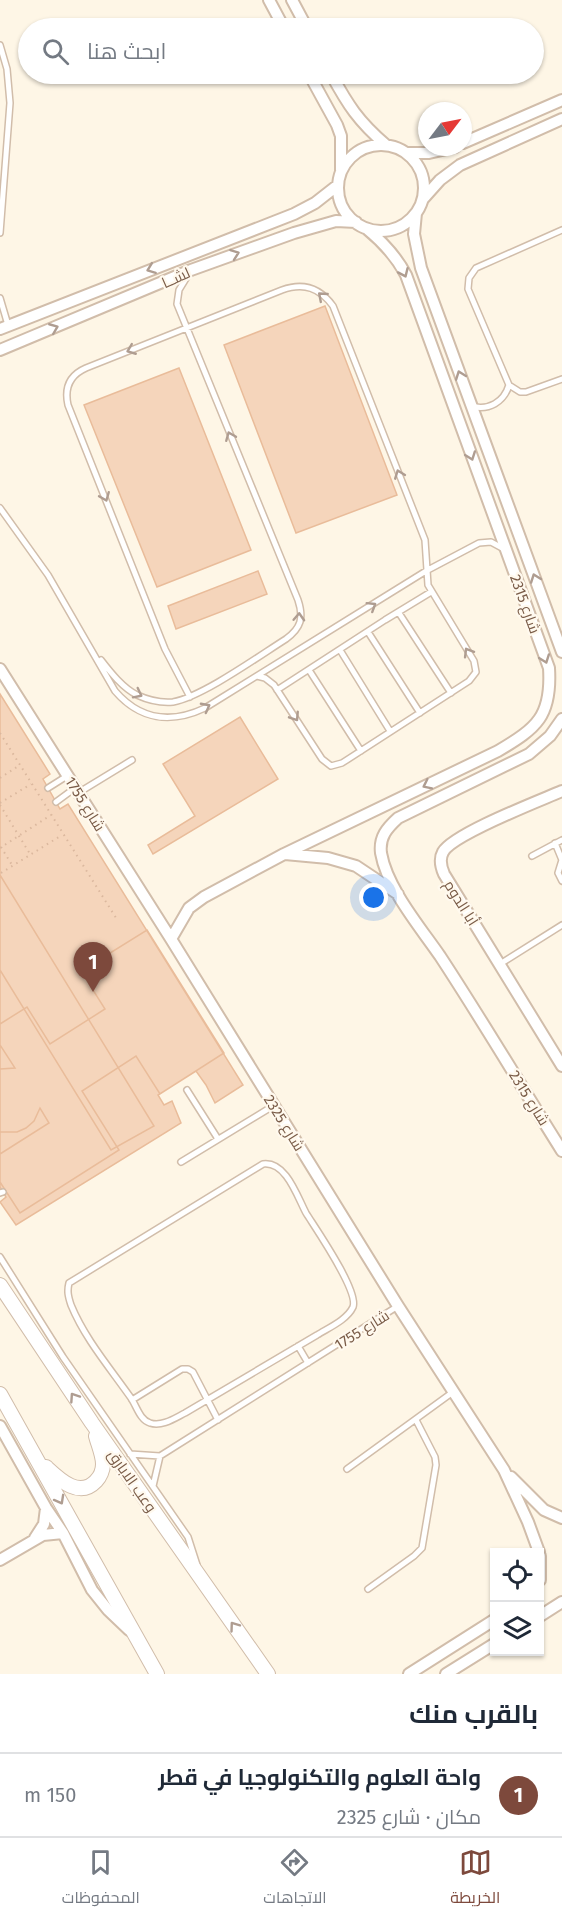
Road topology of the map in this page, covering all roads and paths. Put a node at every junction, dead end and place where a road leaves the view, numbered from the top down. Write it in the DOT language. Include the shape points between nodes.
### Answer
graph roads {
  1 [pos="269,0"];
  2 [pos="292,0"];
  3 [pos="279,18"];
  4 [pos="302,18"];
  5 [pos="0,46"];
  6 [pos="314,84"];
  7 [pos="337,84"];
  8 [pos="562,100"];
  9 [pos="562,119"];
  10 [pos="472,139"];
  11 [pos="386,145"];
  12 [pos="407,153"];
  13 [pos="418,153"];
  14 [pos="340,173"];
  15 [pos="338,185"];
  16 [pos="423,199"];
  17 [pos="416,213"];
  18 [pos="356,222"];
  19 [pos="368,229"];
  20 [pos="562,230"];
  21 [pos="0,233"];
  22 [pos="192,270"];
  23 [pos="0,298"];
  24 [pos="4,327"];
  25 [pos="186,328"];
  26 [pos="0,350"];
  27 [pos="562,379"];
  28 [pos="509,385"];
  29 [pos="471,406"];
  30 [pos="0,508"];
  31 [pos="505,550"];
  32 [pos="426,571"];
  33 [pos="431,592"];
  34 [pos="399,613"];
  35 [pos="368,632"];
  36 [pos="340,650"];
  37 [pos="562,652"];
  38 [pos="95,655"];
  39 [pos="0,669"];
  40 [pos="309,670"];
  41 [pos="257,676"];
  42 [pos="277,690"];
  43 [pos="451,693"];
  44 [pos="190,697"];
  45 [pos="420,713"];
  46 [pos="562,719"];
  47 [pos="390,731"];
  48 [pos="0,733"];
  49 [pos="361,751"];
  50 [pos="132,760"];
  51 [pos="20,765"];
  52 [pos="67,776"];
  53 [pos="0,778"];
  54 [pos="32,783"];
  55 [pos="48,788"];
  56 [pos="77,791"];
  57 [pos="562,791"];
  58 [pos="56,802"];
  59 [pos="0,804"];
  60 [pos="51,815"];
  61 [pos="63,835"];
  62 [pos="19,836"];
  63 [pos="562,840"];
  64 [pos="555,843"];
  65 [pos="1,847"];
  66 [pos="284,854"];
  67 [pos="31,855"];
  68 [pos="532,856"];
  69 [pos="562,860"];
  70 [pos="13,866"];
  71 [pos="1,873"];
  72 [pos="562,881"];
  73 [pos="398,894"];
  74 [pos="118,921"];
  75 [pos="562,925"];
  76 [pos="171,939"];
  77 [pos="500,964"];
  78 [pos="562,1066"];
  79 [pos="187,1090"];
  80 [pos="273,1106"];
  81 [pos="218,1139"];
  82 [pos="562,1151"];
  83 [pos="181,1162"];
  84 [pos="0,1257"];
  85 [pos="0,1285"];
  86 [pos="398,1306"];
  87 [pos="298,1346"];
  88 [pos="308,1363"];
  89 [pos="453,1392"];
  90 [pos="0,1395"];
  91 [pos="207,1399"];
  92 [pos="132,1400"];
  93 [pos="218,1420"];
  94 [pos="416,1420"];
  95 [pos="92,1423"];
  96 [pos="0,1426"];
  97 [pos="130,1454"];
  98 [pos="160,1456"];
  99 [pos="38,1460"];
  100 [pos="347,1469"];
  101 [pos="504,1470"];
  102 [pos="153,1486"];
  103 [pos="46,1508"];
  104 [pos="562,1518"];
  105 [pos="63,1533"];
  106 [pos="34,1539"];
  107 [pos="537,1548"];
  108 [pos="0,1560"];
  109 [pos="199,1579"];
  110 [pos="368,1589"];
  111 [pos="562,1602"];
  112 [pos="544,1613"];
  113 [pos="490,1623"];
  114 [pos="137,1637"];
  115 [pos="490,1647"];
  116 [pos="157,1674"];
  117 [pos="268,1674"];
  118 [pos="409,1674"];
  119 [pos="446,1674"];
  1 -- 3 [label="street"];
  2 -- 4 [label="street"];
  5 -- 21 [label="lane" via="8,69 10,103"];
  6 -- 14 [label="street" via="341,136"];
  7 -- 11 [label="street" via="355,116"];
  8 -- 10 [label="street"];
  9 -- 16 [label="street" via="460,165"];
  11 -- 12 [label="street"];
  11 -- 14 [label="street" via="356,153"];
  12 -- 13 [label="street"];
  12 -- 16 [label="street" via="420,170"];
  14 -- 15 [label="street"];
  15 -- 18 [label="street" via="342,206"];
  15 -- 24 [label="street, لشــا, one-way" via="294,214"];
  16 -- 17 [label="street"];
  17 -- 19 [label="street" via="398,227"];
  29 -- 17 [label="street, شارع 2315, one-way" via="421,268 414,234"];
  18 -- 19 [label="street"];
  22 -- 18 [label="street, لشــا, one-way" via="322,224"];
  19 -- 31 [label="street, شارع 2315, one-way" via="392,252 406,275"];
  20 -- 28 [label="lane" via="485,262 469,278 472,300"];
  22 -- 25 [label="lane" via="177,304"];
  26 -- 22 [label="street, لشــا, one-way"];
  23 -- 24 [label="lane"];
  32 -- 25 [label="lane, one-way" via="425,540 333,306 326,297 305,286 293,286"];
  44 -- 25 [label="lane, one-way" via="286,639 297,630 302,617"];
  25 -- 44 [label="lane, one-way" via="79,371 69,382 66,397 169,657"];
  27 -- 28 [label="lane" via="526,392"];
  28 -- 29 [label="lane" via="495,404 484,408"];
  37 -- 29 [label="street, شارع 2315, one-way"];
  30 -- 38 [label="lane" via="48,575"];
  31 -- 32 [label="lane" via="491,542 479,543"];
  31 -- 66 [label="street, شارع 2315, one-way" via="549,668 548,698 538,721 498,751"];
  32 -- 33 [label="lane"];
  41 -- 32 [label="lane, one-way"];
  33 -- 34 [label="lane"];
  43 -- 33 [label="lane, one-way" via="474,678 476,667"];
  34 -- 35 [label="lane"];
  34 -- 43 [label="lane"];
  35 -- 36 [label="lane"];
  35 -- 45 [label="lane"];
  36 -- 40 [label="lane"];
  36 -- 47 [label="lane"];
  38 -- 41 [label="lane, one-way" via="124,702 159,717 193,714"];
  38 -- 44 [label="lane, one-way" via="137,695 165,702"];
  39 -- 52 [label="street, شارع 1755"];
  40 -- 42 [label="lane"];
  40 -- 49 [label="lane"];
  41 -- 42 [label="lane" via="266,678"];
  42 -- 49 [label="lane, one-way" via="326,764 337,765"];
  43 -- 45 [label="lane"];
  45 -- 47 [label="lane"];
  46 -- 73 [label="street, شارع 2315" via="529,754 398,818 385,831 381,850"];
  47 -- 49 [label="lane"];
  48 -- 51 [label="path"];
  50 -- 56 [label="lane"];
  51 -- 53 [label="path"];
  51 -- 54 [label="path"];
  52 -- 55 [label="lane"];
  52 -- 56 [label="street, شارع 1755"];
  54 -- 59 [label="path"];
  54 -- 60 [label="path"];
  56 -- 58 [label="lane"];
  56 -- 76 [label="street, شارع 1755"];
  57 -- 77 [label="street, أبا الدوم" via="465,835 441,855 444,874"];
  59 -- 62 [label="path"];
  60 -- 61 [label="path"];
  60 -- 62 [label="path"];
  61 -- 67 [label="path"];
  61 -- 74 [label="path"];
  62 -- 65 [label="path"];
  62 -- 67 [label="path"];
  63 -- 64 [label="lane"];
  64 -- 68 [label="lane"];
  64 -- 69 [label="lane"];
  65 -- 70 [label="path"];
  66 -- 73 [label="street, شارع 2315" via="328,858 356,866"];
  66 -- 76 [label="street, شارع 2315" via="193,904"];
  67 -- 70 [label="path"];
  69 -- 72 [label="lane" via="558,873"];
  70 -- 71 [label="path"];
  73 -- 82 [label="street, شارع 2315"];
  75 -- 77 [label="lane"];
  76 -- 80 [label="street, شارع 2325"];
  77 -- 78 [label="street, أبا الدوم"];
  79 -- 81 [label="lane"];
  80 -- 81 [label="lane"];
  80 -- 86 [label="street, شارع 2325"];
  81 -- 83 [label="lane"];
  84 -- 97 [label="lane"];
  95 -- 85 [label="street, وعب الابارق, one-way"];
  86 -- 88 [label="lane, شارع 1755"];
  86 -- 89 [label="street, شارع 1755"];
  87 -- 88 [label="lane"];
  87 -- 91 [label="lane"];
  87 -- 92 [label="lane" via="335,1325 349,1312 354,1299 290,1182 276,1166 262,1164 69,1282 67,1292 72,1307 102,1360"];
  88 -- 93 [label="lane, شارع 1755"];
  89 -- 94 [label="lane"];
  89 -- 101 [label="street, شارع 1755"];
  90 -- 99 [label="street"];
  91 -- 92 [label="lane" via="153,1425 144,1421"];
  91 -- 92 [label="lane" via="193,1372 182,1369"];
  91 -- 93 [label="lane"];
  93 -- 98 [label="lane, شارع 1755"];
  94 -- 100 [label="lane"];
  94 -- 110 [label="lane" via="436,1466 422,1548"];
  95 -- 99 [label="street" via="103,1464 100,1476 92,1484 72,1487"];
  95 -- 109 [label="street, وعب الابارق"];
  96 -- 103 [label="street"];
  97 -- 98 [label="lane"];
  97 -- 102 [label="lane"];
  98 -- 102 [label="lane"];
  99 -- 114 [label="street, one-way"];
  101 -- 104 [label="street" via="544,1510"];
  101 -- 107 [label="street"];
  102 -- 109 [label="lane" via="188,1537"];
  103 -- 105 [label="street"];
  103 -- 106 [label="street" via="44,1524"];
  105 -- 106 [label="street"];
  105 -- 114 [label="street" via="92,1590"];
  106 -- 108 [label="street"];
  117 -- 109 [label="street, وعب الابارق, one-way"];
  111 -- 112 [label="street"];
  113 -- 118 [label="street"];
  114 -- 116 [label="street"];
  115 -- 119 [label="street"];
}
